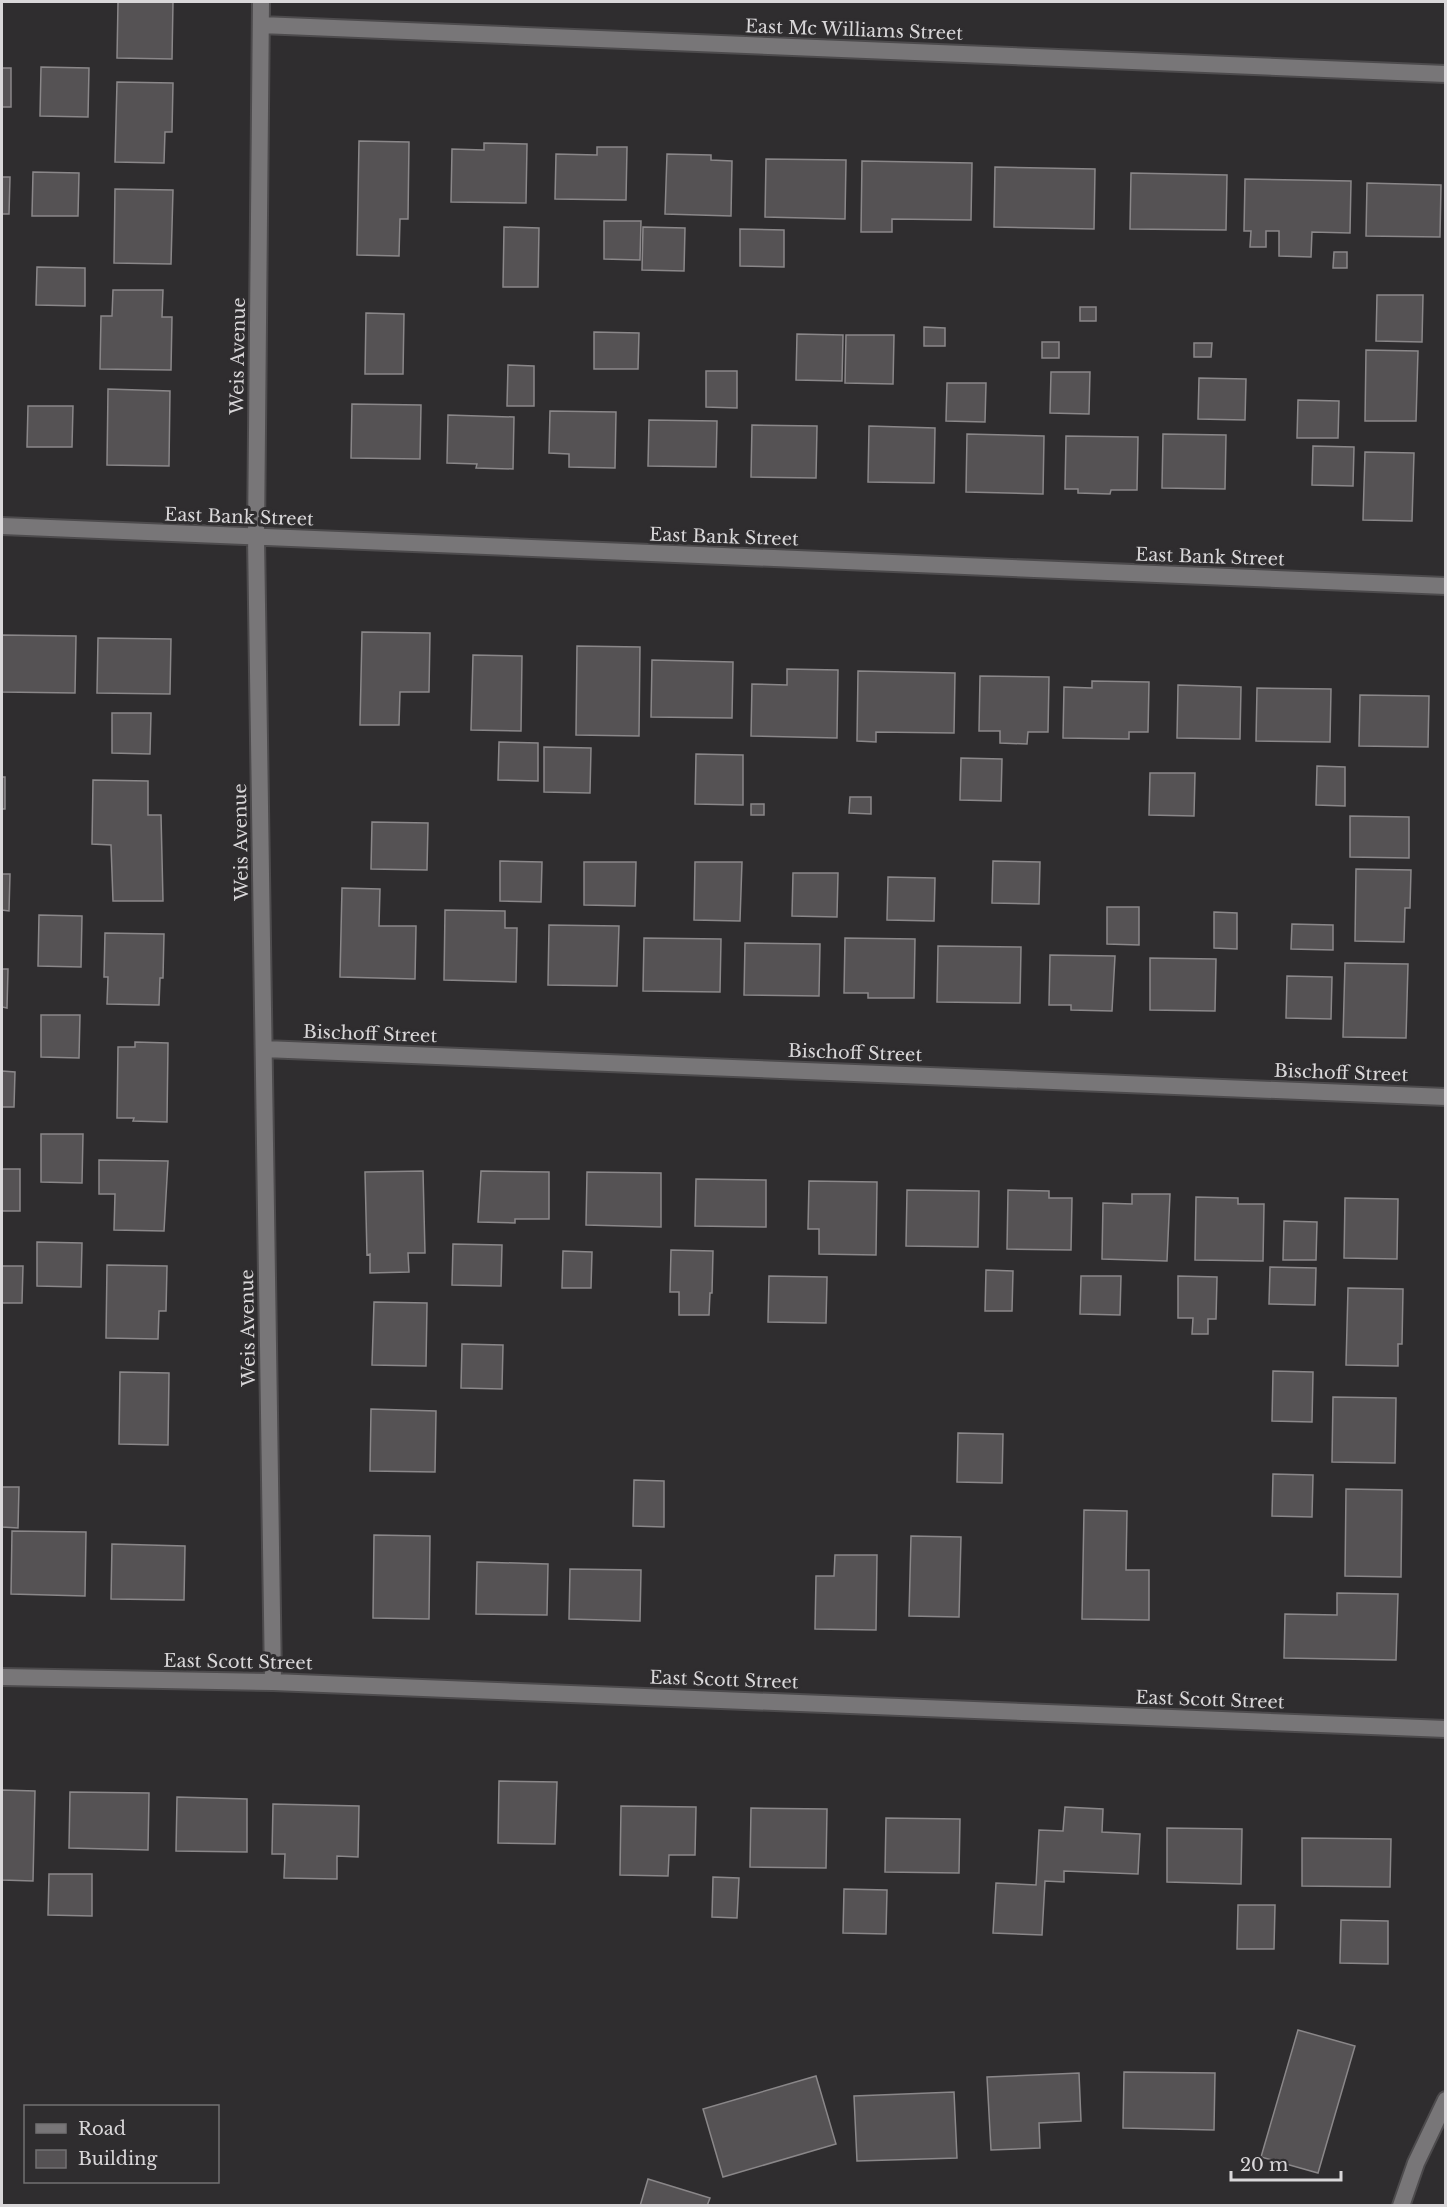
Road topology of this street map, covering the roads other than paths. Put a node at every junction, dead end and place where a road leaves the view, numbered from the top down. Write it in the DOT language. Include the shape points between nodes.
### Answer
graph roads {
  1 [pos="261,2"];
  2 [pos="261,25"];
  3 [pos="1446,74"];
  4 [pos="2,526"];
  5 [pos="256,537"];
  6 [pos="1446,586"];
  7 [pos="264,1049"];
  8 [pos="1446,1097"];
  9 [pos="2,1677"];
  10 [pos="273,1682"];
  11 [pos="1446,1729"];
  12 [pos="1446,2100"];
  13 [pos="1401,2205"];
  1 -- 2 [label="street, Weis Avenue"];
  2 -- 3 [label="street, East Mc Williams Street"];
  2 -- 5 [label="street, Weis Avenue"];
  4 -- 5 [label="street, East Bank Street"];
  5 -- 6 [label="street, East Bank Street"];
  5 -- 7 [label="street, Weis Avenue"];
  7 -- 8 [label="street, Bischoff Street"];
  7 -- 10 [label="street, Weis Avenue"];
  9 -- 10 [label="street, East Scott Street"];
  10 -- 11 [label="street, East Scott Street"];
  12 -- 13 [label="street"];
}
